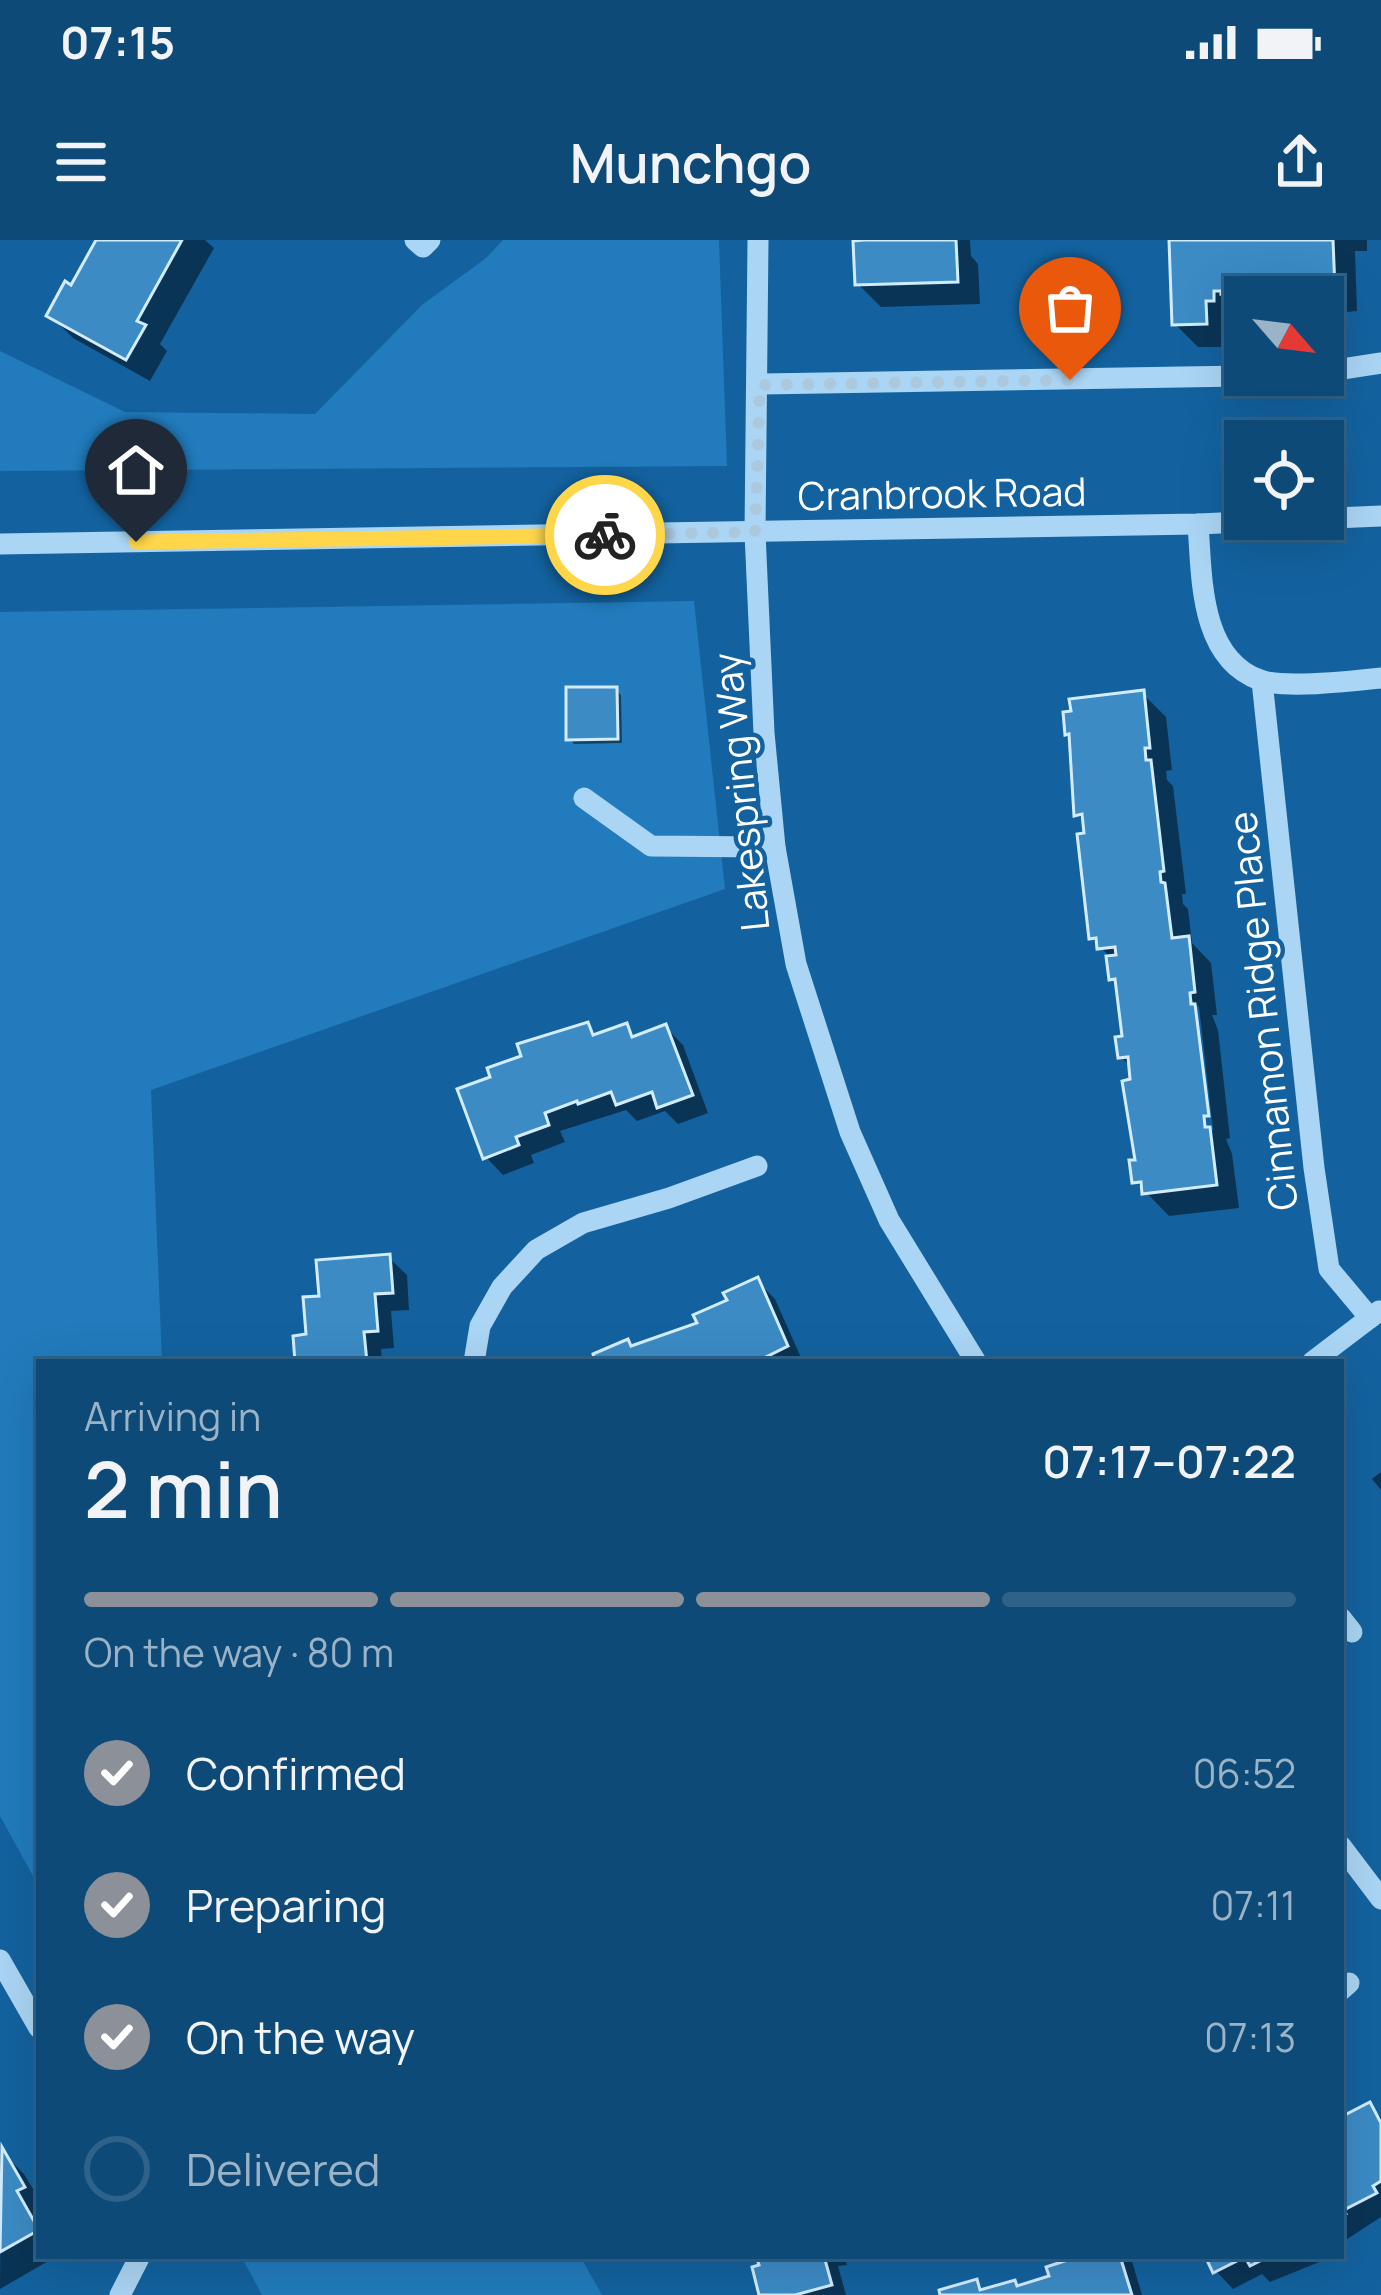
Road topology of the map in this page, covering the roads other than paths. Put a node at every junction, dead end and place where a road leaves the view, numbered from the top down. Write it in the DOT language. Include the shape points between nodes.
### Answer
graph roads {
  1 [pos="415,240"];
  2 [pos="430,240"];
  3 [pos="758,240"];
  4 [pos="1381,363"];
  5 [pos="1344,369"];
  6 [pos="1224,377"];
  7 [pos="760,385"];
  8 [pos="1381,515"];
  9 [pos="1198,524"];
  10 [pos="755,532"];
  11 [pos="0,544"];
  12 [pos="1381,678"];
  13 [pos="1262,682"];
  14 [pos="584,798"];
  15 [pos="775,847"];
  16 [pos="757,1166"];
  17 [pos="1376,1314"];
  18 [pos="474,1359"];
  19 [pos="974,1359"];
  20 [pos="1316,1359"];
  21 [pos="1344,1850"];
  22 [pos="1381,1899"];
  23 [pos="0,1960"];
  24 [pos="36,2023"];
  25 [pos="138,2259"];
  26 [pos="120,2295"];
  1 -- 2 [label="street" via="423,247"];
  3 -- 7 [label="street, Lakespring Way"];
  4 -- 5 [label="street"];
  6 -- 7 [label="street"];
  7 -- 10 [label="street, Lakespring Way"];
  8 -- 9 [label="street, Cranbrook Road"];
  9 -- 10 [label="street, Cranbrook Road"];
  9 -- 13 [label="street" via="1215,637"];
  10 -- 11 [label="street, Cranbrook Road"];
  10 -- 15 [label="street, Lakespring Way"];
  12 -- 13 [label="street"];
  13 -- 17 [label="street, Cinnamon Ridge Place" via="1329,1268"];
  14 -- 15 [label="street" via="651,846"];
  15 -- 19 [label="street, Lakespring Way" via="796,964 850,1132 889,1220"];
  16 -- 18 [label="street" via="583,1223 536,1250 502,1287 480,1326"];
  17 -- 20 [label="street"];
  21 -- 22 [label="street"];
  23 -- 24 [label="street"];
  25 -- 26 [label="street"];
}
